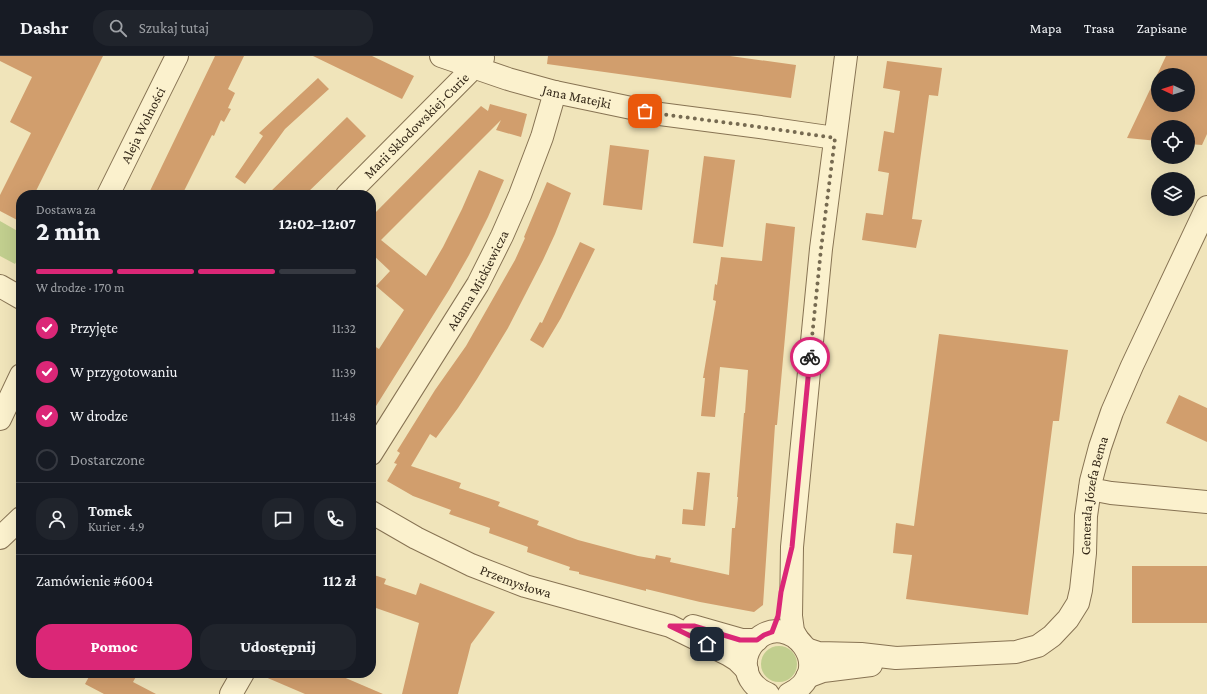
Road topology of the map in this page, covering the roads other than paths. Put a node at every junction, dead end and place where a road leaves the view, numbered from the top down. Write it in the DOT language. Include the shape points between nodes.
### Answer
graph roads {
  1 [pos="177,56"];
  2 [pos="441,56"];
  3 [pos="846,56"];
  4 [pos="480,62"];
  5 [pos="555,92"];
  6 [pos="835,138"];
  7 [pos="110,190"];
  8 [pos="352,190"];
  9 [pos="1207,207"];
  10 [pos="0,286"];
  11 [pos="16,295"];
  12 [pos="16,385"];
  13 [pos="0,419"];
  14 [pos="376,446"];
  15 [pos="1090,490"];
  16 [pos="1207,502"];
  17 [pos="376,515"];
  18 [pos="16,523"];
  19 [pos="0,538"];
  20 [pos="792,547"];
  21 [pos="670,626"];
  22 [pos="764,636"];
  23 [pos="802,643"];
  24 [pos="896,658"];
  25 [pos="747,670"];
  26 [pos="240,678"];
  27 [pos="797,689"];
  28 [pos="231,694"];
  29 [pos="767,694"];
  1 -- 7 [label="street, Aleja Wolności"];
  2 -- 4 [label="street, Jana Matejki"];
  3 -- 6 [label="street"];
  4 -- 5 [label="street, Jana Matejki" via="508,79"];
  4 -- 8 [label="street, Marii Skłodowskiej-Curie"];
  5 -- 6 [label="street, Jana Matejki" via="660,114"];
  5 -- 14 [label="street, Adama Mickiewicza" via="520,195 478,284"];
  6 -- 20 [label="street" via="821,249"];
  9 -- 15 [label="street, Generała Józefa Bema" via="1112,412 1100,447"];
  10 -- 11 [label="street"];
  12 -- 13 [label="street"];
  15 -- 16 [label="street"];
  15 -- 24 [label="street, Generała Józefa Bema" via="1083,577 1078,603 1068,619 1052,636 1038,646 1016,652"];
  17 -- 21 [label="street, Przemysłowa" via="471,565 525,586"];
  18 -- 19 [label="street"];
  20 -- 22 [label="street" via="778,616"];
  20 -- 23 [label="street" via="791,616 793,631"];
  21 -- 22 [label="street, Przemysłowa" via="694,626 742,640"];
  21 -- 25 [label="street, Przemysłowa" via="729,655"];
  22 -- 23 [label="street, Generała Józefa Bema" via="781,632"];
  22 -- 25 [label="street" via="751,646 747,654"];
  23 -- 24 [label="street, Generała Józefa Bema" via="818,653"];
  23 -- 27 [label="street" via="810,663"];
  24 -- 27 [label="street, Generała Józefa Bema" via="880,664 823,671"];
  25 -- 29 [label="street" via="754,685"];
  26 -- 28 [label="street"];
}
